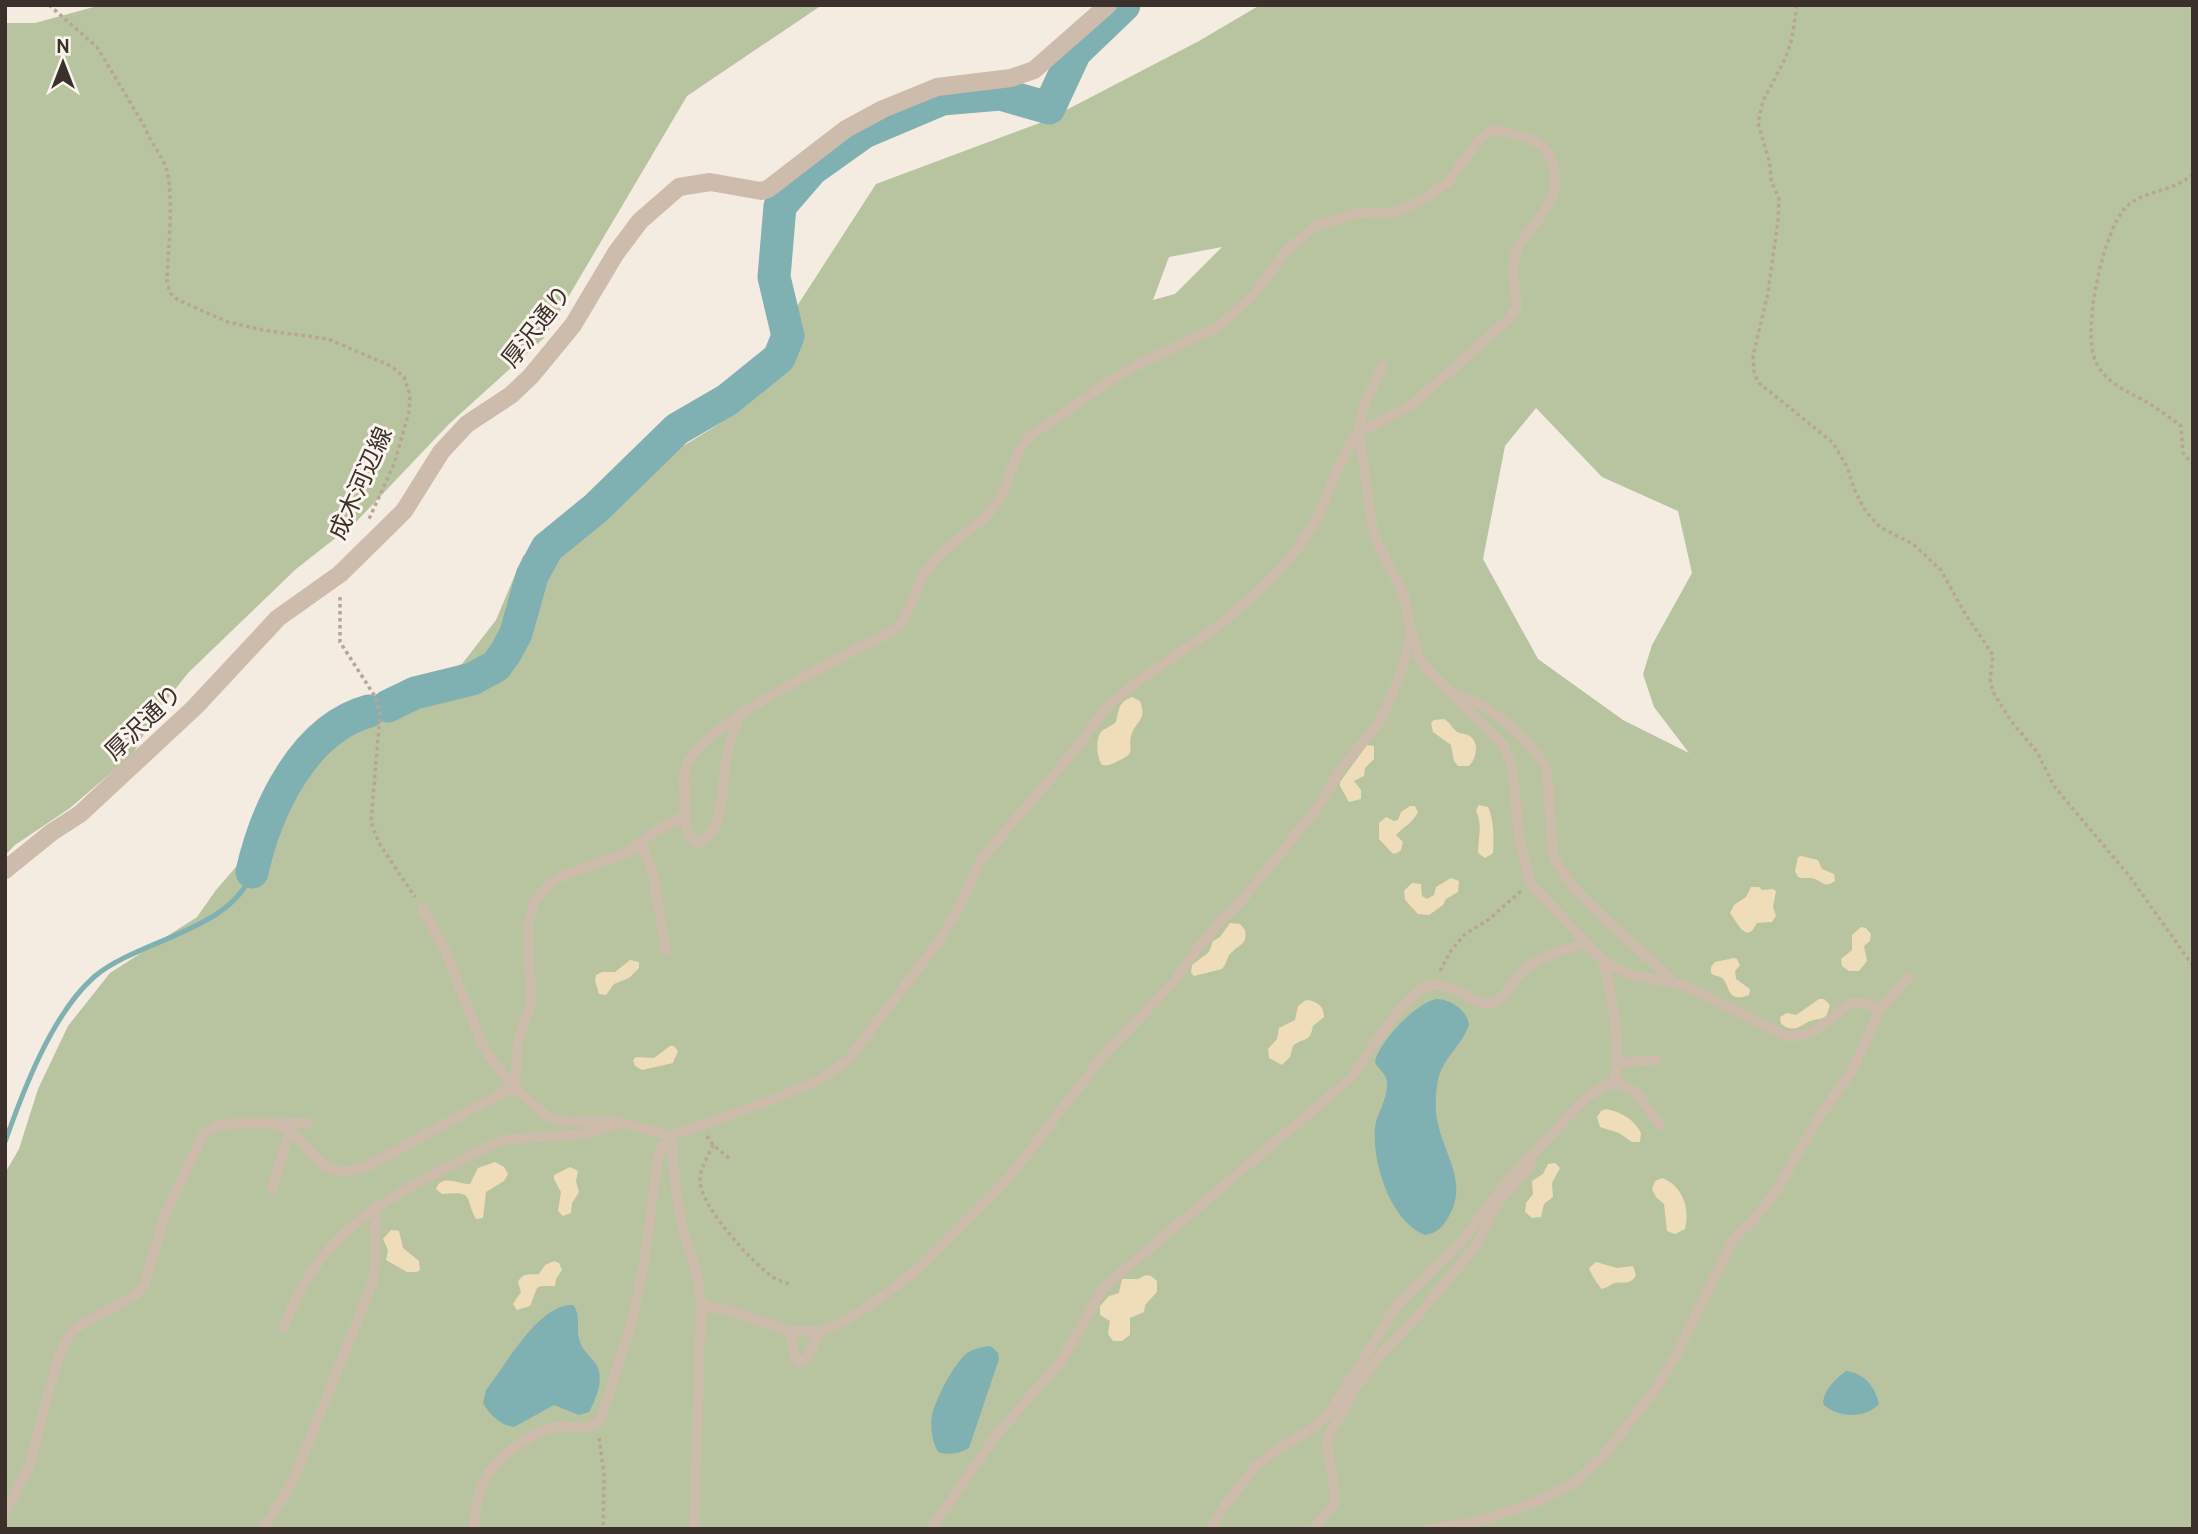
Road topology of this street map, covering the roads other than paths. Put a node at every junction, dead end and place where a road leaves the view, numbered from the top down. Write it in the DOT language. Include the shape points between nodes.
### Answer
graph roads {
  1 [pos="1108,5"];
  2 [pos="1383,365"];
  3 [pos="1359,431"];
  4 [pos="1411,633"];
  5 [pos="1451,695"];
  6 [pos="742,712"];
  7 [pos="684,816"];
  8 [pos="640,844"];
  9 [pos="5,870"];
  10 [pos="422,908"];
  11 [pos="1587,943"];
  12 [pos="666,951"];
  13 [pos="1603,960"];
  14 [pos="1908,978"];
  15 [pos="1672,981"];
  16 [pos="1880,1009"];
  17 [pos="1656,1060"];
  18 [pos="1618,1063"];
  19 [pos="1615,1081"];
  20 [pos="513,1087"];
  21 [pos="272,1122"];
  22 [pos="308,1123"];
  23 [pos="624,1123"];
  24 [pos="1660,1125"];
  25 [pos="290,1132"];
  26 [pos="671,1136"];
  27 [pos="272,1189"];
  28 [pos="375,1207"];
  29 [pos="701,1305"];
  30 [pos="284,1328"];
  31 [pos="791,1331"];
  32 [pos="820,1331"];
  33 [pos="1358,1385"];
  34 [pos="1330,1412"];
  35 [pos="5,1513"];
  36 [pos="263,1529"];
  37 [pos="474,1529"];
  38 [pos="694,1529"];
  39 [pos="931,1529"];
  40 [pos="1211,1529"];
  41 [pos="1314,1529"];
  42 [pos="1430,1529"];
  1 -- 9 [label="street, 厚沢通り" via="1034,70 1011,78 937,87 883,109 832,138 768,190 710,182 679,187 640,221 573,325 531,376 467,424 441,452 404,512 340,574 278,618 195,707 80,814"];
  2 -- 3 [label="lane" via="1363,408"];
  3 -- 4 [label="lane" via="1376,540 1404,595"];
  3 -- 6 [label="lane" via="1413,404 1517,307 1514,256 1550,202 1555,179 1551,159 1539,143 1492,130 1448,182 1427,197 1397,212 1358,213 1315,226 1285,252 1253,296 1218,327 1132,368 1021,444 999,500 925,572 900,626"];
  3 -- 26 [label="lane" via="1349,443 1318,517 1295,552 1214,629 1107,707 982,860 939,941 848,1060 819,1080"];
  4 -- 5 [label="lane" via="1426,668"];
  4 -- 32 [label="lane" via="1387,707 1315,812 1174,982 1103,1056 1007,1180 917,1270 845,1321"];
  5 -- 11 [label="lane" via="1508,753 1530,883"];
  5 -- 15 [label="lane" via="1459,694 1487,708 1537,755 1547,772 1552,854 1560,870"];
  6 -- 7 [label="lane" via="689,760"];
  6 -- 7 [label="lane" via="726,758 716,826 698,843 687,832"];
  7 -- 8 [label="lane"];
  8 -- 12 [label="lane" via="652,869"];
  8 -- 20 [label="lane" via="565,875 534,902 528,924 531,1003 518,1042"];
  10 -- 20 [label="lane" via="446,952 483,1047"];
  11 -- 13 [label="lane"];
  11 -- 39 [label="lane" via="1537,961 1517,977 1505,995 1489,1004 1433,985 1417,993 1351,1078 1104,1287 1060,1363 997,1434"];
  13 -- 15 [label="lane" via="1630,975"];
  13 -- 18 [label="lane" via="1614,1007"];
  14 -- 16 [label="lane"];
  15 -- 16 [label="lane" via="1786,1036 1813,1032 1851,1003"];
  16 -- 42 [label="lane" via="1852,1071 1777,1190 1732,1241 1655,1390 1605,1454 1576,1482 1536,1502 1476,1522"];
  17 -- 18 [label="lane"];
  18 -- 19 [label="lane"];
  19 -- 24 [label="lane" via="1637,1093"];
  19 -- 33 [label="lane" via="1511,1188 1478,1242"];
  19 -- 34 [label="lane" via="1586,1098 1564,1119 1507,1180 1460,1243 1398,1304"];
  20 -- 23 [label="lane" via="547,1116 566,1122"];
  20 -- 25 [label="lane" via="354,1171 320,1164"];
  21 -- 22 [label="lane"];
  21 -- 25 [label="lane"];
  21 -- 35 [label="lane" via="227,1124 203,1135 165,1215 145,1283 136,1295 82,1324 64,1345 30,1464"];
  23 -- 26 [label="lane"];
  23 -- 28 [label="lane" via="583,1134 493,1144"];
  25 -- 27 [label="lane"];
  26 -- 29 [label="lane" via="680,1213 700,1281"];
  26 -- 37 [label="lane" via="659,1151 634,1313 601,1419 590,1428 544,1429 506,1452 480,1487"];
  28 -- 30 [label="lane" via="350,1227 318,1264 292,1304"];
  28 -- 36 [label="lane" via="373,1282 298,1469"];
  29 -- 31 [label="lane"];
  29 -- 38 [label="lane"];
  31 -- 32 [label="lane"];
  31 -- 32 [label="lane" via="798,1362 808,1356"];
  33 -- 34 [label="lane"];
  33 -- 41 [label="lane" via="1328,1437 1334,1505"];
  34 -- 40 [label="lane" via="1254,1468"];
}
